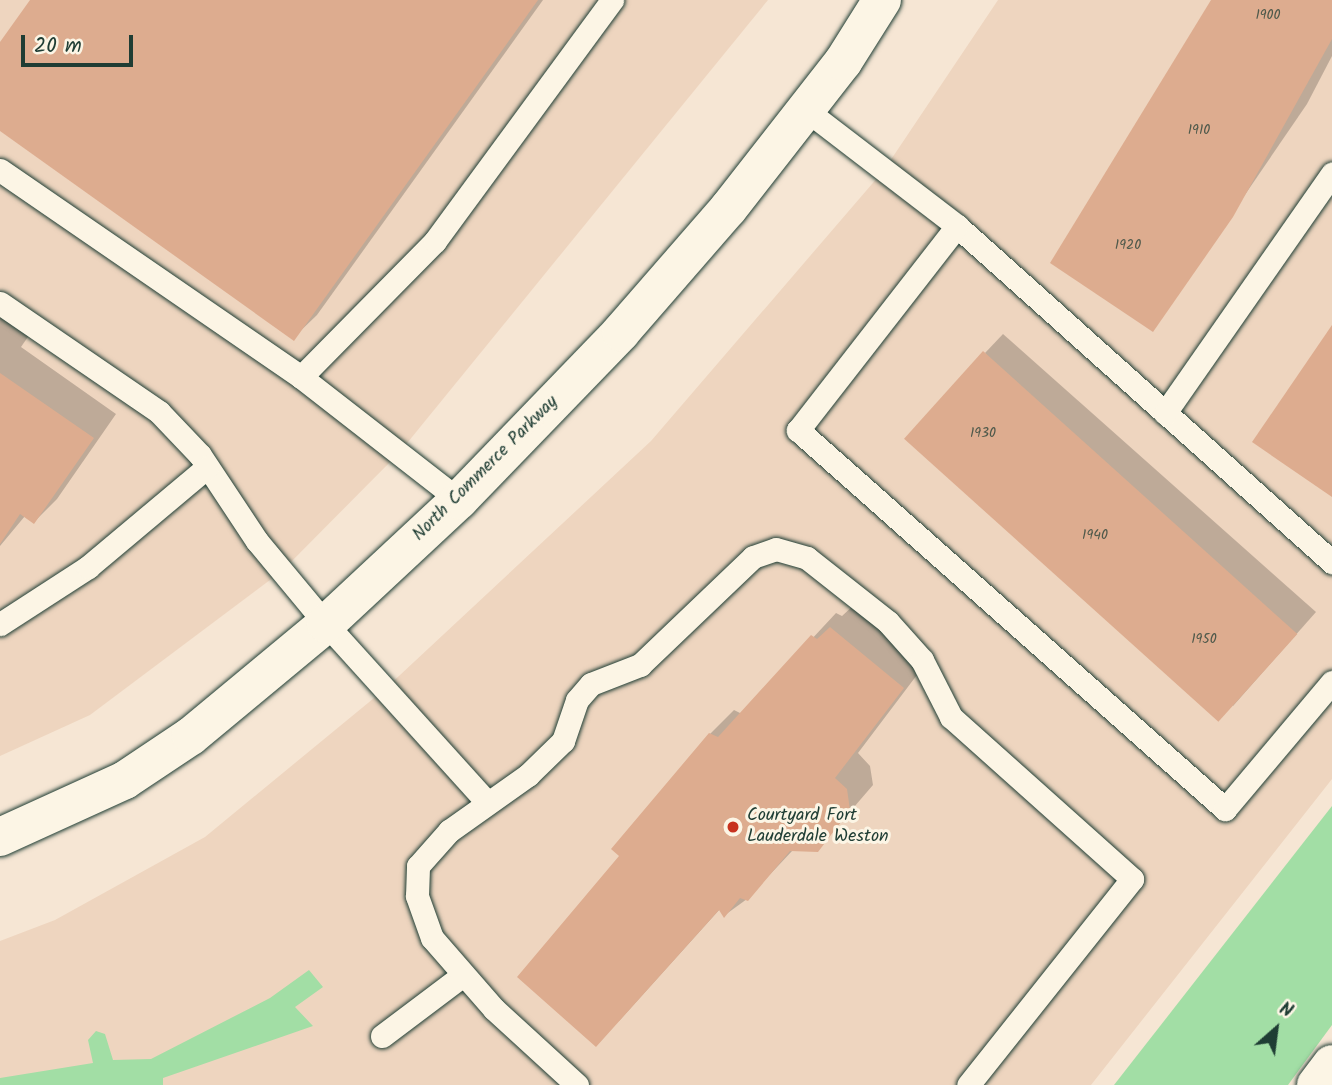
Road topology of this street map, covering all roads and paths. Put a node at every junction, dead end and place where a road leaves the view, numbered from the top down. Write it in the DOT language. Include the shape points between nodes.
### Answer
graph roads {
  1 [pos="612,0"];
  2 [pos="881,0"];
  3 [pos="806,110"];
  4 [pos="0,170"];
  5 [pos="1332,174"];
  6 [pos="957,226"];
  7 [pos="0,303"];
  8 [pos="301,377"];
  9 [pos="1165,413"];
  10 [pos="207,467"];
  11 [pos="459,500"];
  12 [pos="1332,562"];
  13 [pos="0,624"];
  14 [pos="326,624"];
  15 [pos="1332,682"];
  16 [pos="485,800"];
  17 [pos="0,837"];
  18 [pos="463,975"];
  19 [pos="382,1036"];
  20 [pos="1332,1063"];
  21 [pos="578,1085"];
  22 [pos="968,1085"];
  23 [pos="1316,1085"];
  1 -- 8 [label="lane" via="435,241"];
  2 -- 3 [label="main road, North Commerce Parkway"];
  3 -- 6 [label="lane"];
  3 -- 11 [label="main road, North Commerce Parkway" via="621,332"];
  4 -- 8 [label="lane"];
  5 -- 9 [label="lane"];
  6 -- 9 [label="lane"];
  6 -- 15 [label="lane" via="798,430 1225,809"];
  7 -- 10 [label="lane" via="159,412"];
  8 -- 11 [label="lane"];
  9 -- 12 [label="lane"];
  10 -- 13 [label="lane" via="88,567"];
  10 -- 14 [label="lane" via="257,541"];
  11 -- 14 [label="main road, North Commerce Parkway"];
  14 -- 16 [label="lane"];
  14 -- 17 [label="main road, North Commerce Parkway" via="191,736 125,780"];
  16 -- 18 [label="lane" via="418,866 417,896 432,938"];
  16 -- 22 [label="lane" via="528,775 562,741 577,700 591,684 640,665 664,648 753,557 776,549 807,558 896,631 922,660 951,717 1132,880"];
  18 -- 19 [label="lane"];
  18 -- 21 [label="lane"];
  20 -- 23 [label="main road"];
}
